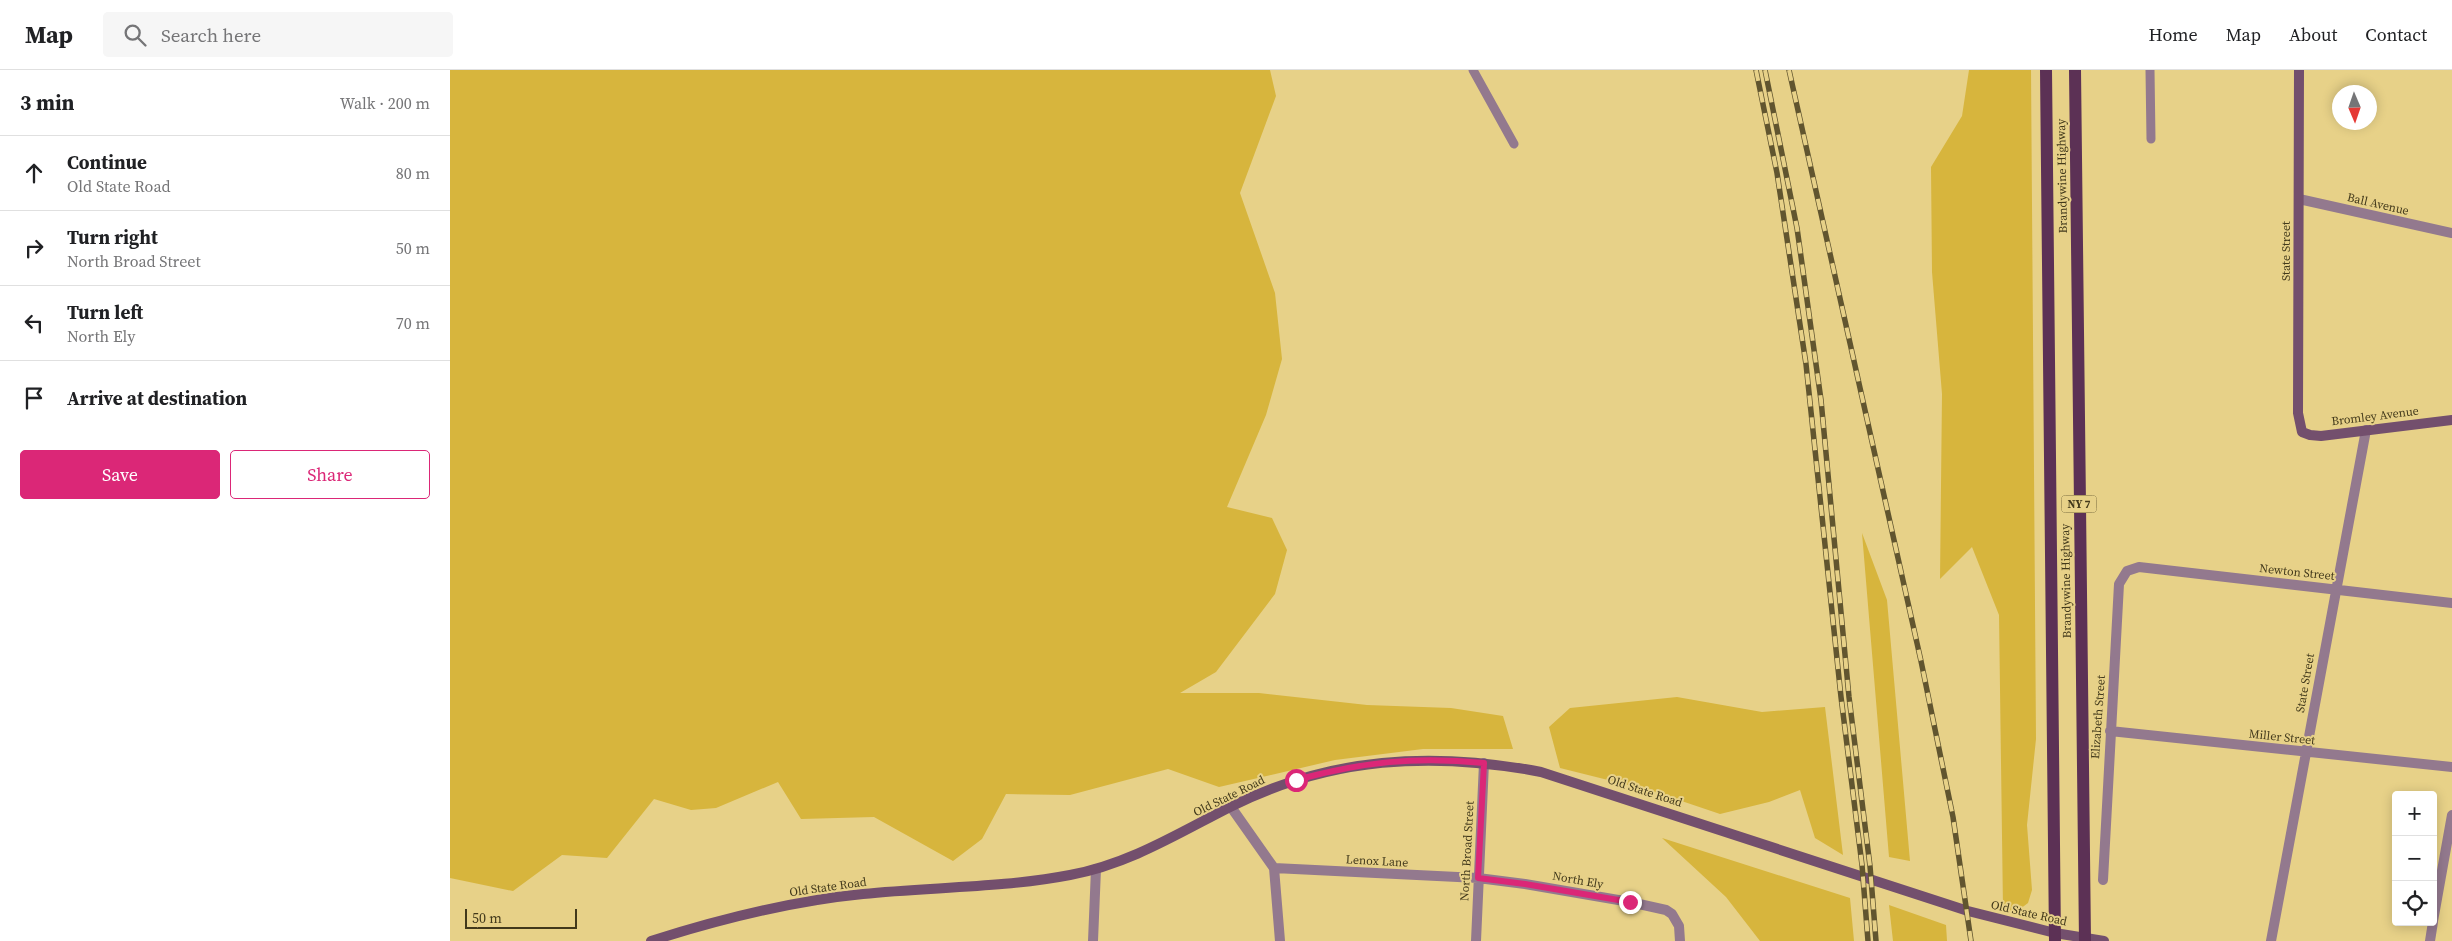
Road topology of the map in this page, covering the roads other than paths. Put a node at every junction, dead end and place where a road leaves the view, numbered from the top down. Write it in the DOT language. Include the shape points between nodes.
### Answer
graph roads {
  1 [pos="1473,70"];
  2 [pos="2046,70"];
  3 [pos="2075,70"];
  4 [pos="2150,70"];
  5 [pos="2300,70"];
  6 [pos="2151,139"];
  7 [pos="1514,144"];
  8 [pos="2299,198"];
  9 [pos="2452,233"];
  10 [pos="2452,420"];
  11 [pos="2366,430"];
  12 [pos="2302,432"];
  13 [pos="2139,567"];
  14 [pos="2334,589"];
  15 [pos="2452,603"];
  16 [pos="2110,731"];
  17 [pos="2306,752"];
  18 [pos="1484,763"];
  19 [pos="2452,767"];
  20 [pos="1231,807"];
  21 [pos="2452,815"];
  22 [pos="1274,868"];
  23 [pos="1096,870"];
  24 [pos="1478,878"];
  25 [pos="2102,880"];
  26 [pos="2437,899"];
  27 [pos="2432,926"];
  28 [pos="2055,937"];
  29 [pos="2085,939"];
  30 [pos="651,941"];
  31 [pos="1093,941"];
  32 [pos="1280,941"];
  33 [pos="1476,941"];
  34 [pos="1680,941"];
  35 [pos="2104,941"];
  36 [pos="2271,941"];
  37 [pos="2430,941"];
  1 -- 7 [label="lane"];
  2 -- 28 [label="main road, Brandywine Highway / NY 7"];
  3 -- 29 [label="main road, Brandywine Highway / NY 7"];
  4 -- 6 [label="lane"];
  5 -- 8 [label="street, State Street"];
  8 -- 9 [label="street, Ball Avenue"];
  8 -- 12 [label="street, State Street" via="2298,413"];
  10 -- 11 [label="street, Bromley Avenue"];
  11 -- 12 [label="street, Bromley Avenue" via="2320,436"];
  11 -- 14 [label="street, State Street"];
  13 -- 14 [label="street, Newton Street"];
  13 -- 16 [label="street, Elizabeth Street" via="2127,570 2119,584"];
  14 -- 15 [label="street, Newton Street"];
  14 -- 17 [label="street, State Street"];
  16 -- 17 [label="street, Miller Street"];
  16 -- 25 [label="street, Elizabeth Street"];
  17 -- 19 [label="street, Miller Street"];
  17 -- 36 [label="street, State Street"];
  18 -- 20 [label="street, Old State Road" via="1413,760 1368,763 1296,780"];
  18 -- 24 [label="street, North Broad Street"];
  18 -- 28 [label="street, Old State Road" via="1541,772 1959,909"];
  20 -- 22 [label="street"];
  20 -- 23 [label="street, Old State Road" via="1138,855"];
  21 -- 26 [label="street"];
  22 -- 24 [label="street, Lenox Lane"];
  22 -- 32 [label="street"];
  23 -- 30 [label="street, Old State Road" via="1020,883 911,889 811,900 740,915"];
  23 -- 31 [label="street"];
  24 -- 33 [label="street, North Broad Street"];
  24 -- 34 [label="street, North Ely" via="1666,910 1679,926"];
  27 -- 37 [label="street"];
  28 -- 29 [label="street, Old State Road"];
  29 -- 35 [label="street, Old State Road"];
}
